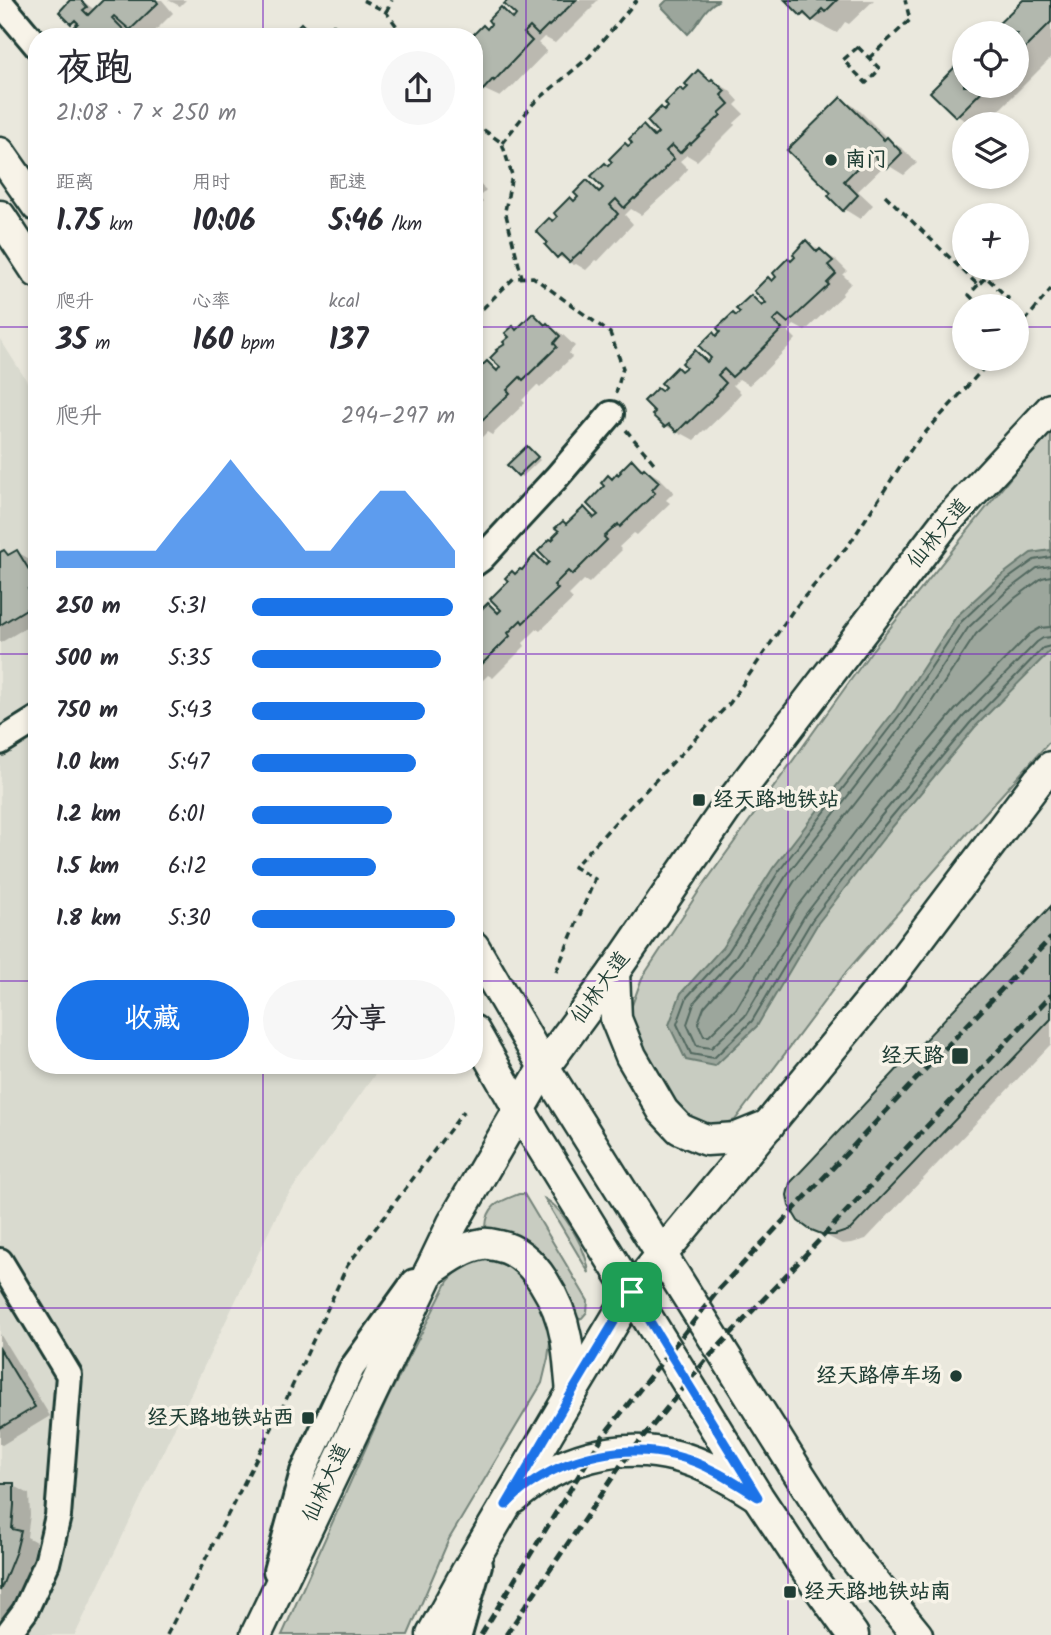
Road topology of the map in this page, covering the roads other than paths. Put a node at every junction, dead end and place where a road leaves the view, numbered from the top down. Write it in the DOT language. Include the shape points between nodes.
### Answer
graph roads {
  1 [pos="0,2"];
  2 [pos="28,35"];
  3 [pos="0,153"];
  4 [pos="28,193"];
  5 [pos="0,216"];
  6 [pos="28,258"];
  7 [pos="1051,409"];
  8 [pos="611,414"];
  9 [pos="483,555"];
  10 [pos="28,725"];
  11 [pos="0,742"];
  12 [pos="1051,767"];
  13 [pos="483,962"];
  14 [pos="614,972"];
  15 [pos="483,1047"];
  16 [pos="544,1066"];
  17 [pos="518,1108"];
  18 [pos="769,1125"];
  19 [pos="453,1223"];
  20 [pos="662,1254"];
  21 [pos="0,1261"];
  22 [pos="430,1270"];
  23 [pos="632,1292"];
  24 [pos="572,1392"];
  25 [pos="758,1497"];
  26 [pos="506,1505"];
  27 [pos="486,1538"];
  28 [pos="259,1627"];
  29 [pos="7,1635"];
  30 [pos="432,1635"];
  31 [pos="459,1635"];
  32 [pos="853,1635"];
  33 [pos="917,1635"];
  1 -- 2 [label="street"];
  3 -- 4 [label="main road"];
  5 -- 6 [label="main road"];
  7 -- 14 [label="main road, 仙林大道" via="945,523 726,809"];
  8 -- 9 [label="street"];
  10 -- 11 [label="street"];
  12 -- 18 [label="main road" via="891,976"];
  13 -- 16 [label="main road"];
  14 -- 16 [label="main road, 仙林大道"];
  14 -- 18 [label="main road" via="616,1019 631,1056 663,1111 680,1129 706,1140 737,1138"];
  15 -- 17 [label="main road"];
  16 -- 17 [label="main road, 仙林大道"];
  16 -- 20 [label="main road"];
  17 -- 19 [label="main road, 仙林大道"];
  17 -- 23 [label="main road"];
  18 -- 20 [label="main road"];
  19 -- 22 [label="main road, 仙林大道"];
  19 -- 28 [label="street" via="352,1368 303,1472"];
  20 -- 23 [label="main road"];
  20 -- 33 [label="main road" via="848,1550"];
  21 -- 29 [label="street" via="69,1376 58,1516 47,1563 25,1611"];
  22 -- 24 [label="main road" via="484,1243 508,1247 525,1258 538,1273 560,1317"];
  22 -- 28 [label="main road, 仙林大道"];
  23 -- 24 [label="main road"];
  23 -- 25 [label="main road"];
  24 -- 26 [label="main road"];
  25 -- 26 [label="main road" via="678,1456 644,1450 583,1458 527,1486"];
  25 -- 32 [label="main road"];
  26 -- 27 [label="main road"];
  27 -- 30 [label="main road"];
  27 -- 31 [label="street"];
}
